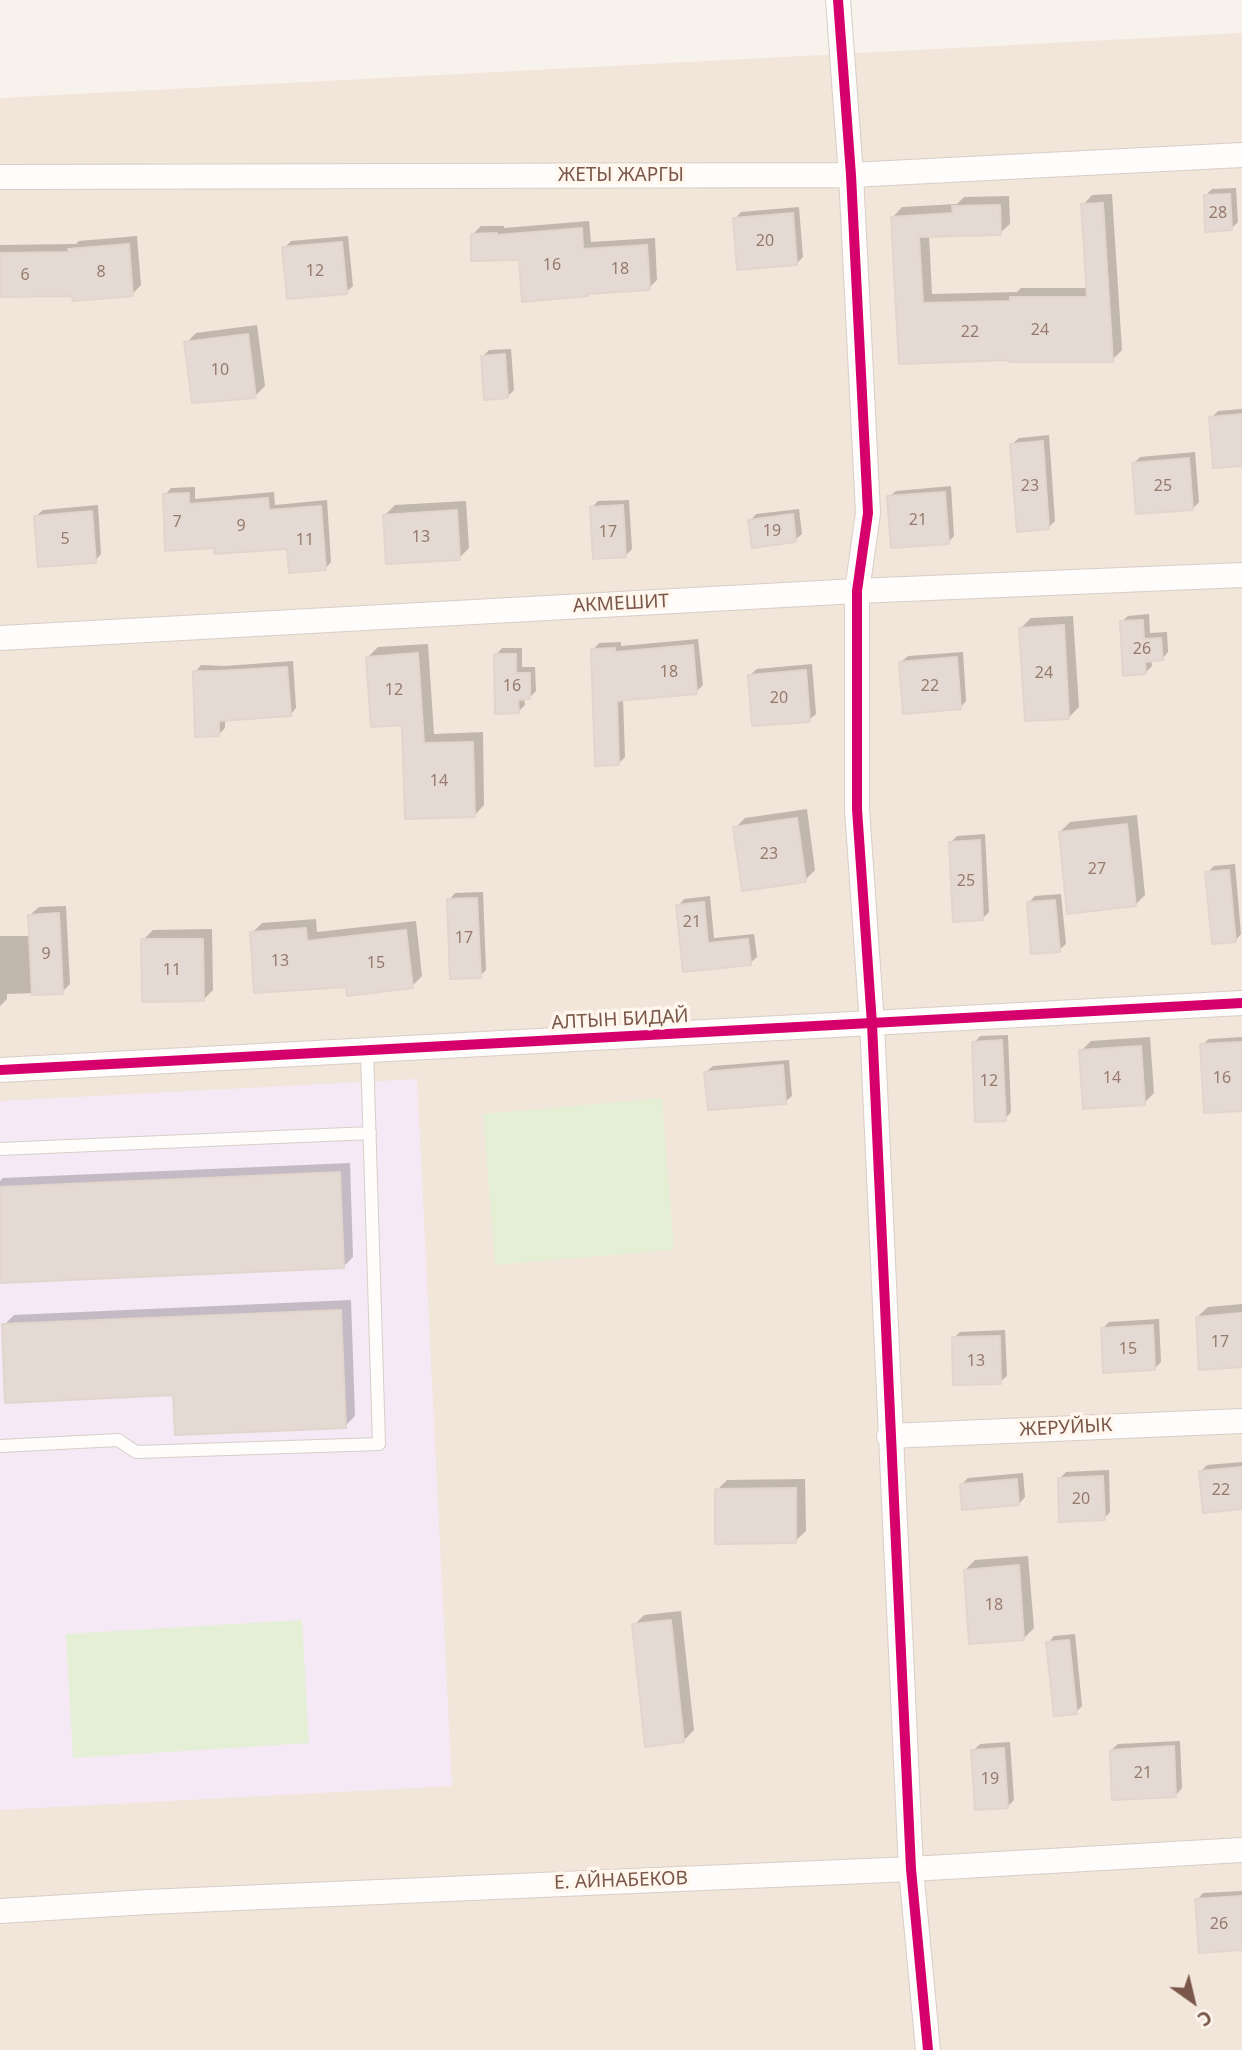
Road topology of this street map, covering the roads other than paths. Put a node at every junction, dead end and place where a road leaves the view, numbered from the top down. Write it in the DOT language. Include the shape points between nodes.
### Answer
graph roads {
  1 [pos="838,0"];
  2 [pos="1242,155"];
  3 [pos="851,176"];
  4 [pos="0,177"];
  5 [pos="1242,575"];
  6 [pos="857,591"];
  7 [pos="0,638"];
  8 [pos="1242,1003"];
  9 [pos="872,1024"];
  10 [pos="367,1051"];
  11 [pos="0,1070"];
  12 [pos="370,1133"];
  13 [pos="0,1149"];
  14 [pos="1242,1421"];
  15 [pos="890,1436"];
  16 [pos="0,1446"];
  17 [pos="1242,1850"];
  18 [pos="911,1869"];
  19 [pos="0,1911"];
  20 [pos="928,2050"];
  1 -- 3 [label="street"];
  2 -- 3 [label="street, ЖЕТЫ ЖАРГЫ"];
  3 -- 4 [label="street, ЖЕТЫ ЖАРГЫ"];
  3 -- 6 [label="street" via="868,513"];
  5 -- 6 [label="street, АКМЕШИТ"];
  6 -- 7 [label="street, АКМЕШИТ"];
  6 -- 9 [label="street" via="858,809"];
  8 -- 9 [label="street, АЛТЫН БИДАЙ"];
  9 -- 10 [label="street, АЛТЫН БИДАЙ"];
  9 -- 15 [label="street"];
  10 -- 11 [label="street, АЛТЫН БИДАЙ"];
  10 -- 12 [label="lane"];
  12 -- 13 [label="lane"];
  12 -- 16 [label="lane" via="379,1444 136,1452 118,1440"];
  14 -- 15 [label="street, ЖЕРУЙЫК"];
  15 -- 18 [label="street"];
  17 -- 18 [label="street, Е. АЙНАБЕКОВ"];
  18 -- 19 [label="street, Е. АЙНАБЕКОВ"];
  18 -- 20 [label="street"];
}
